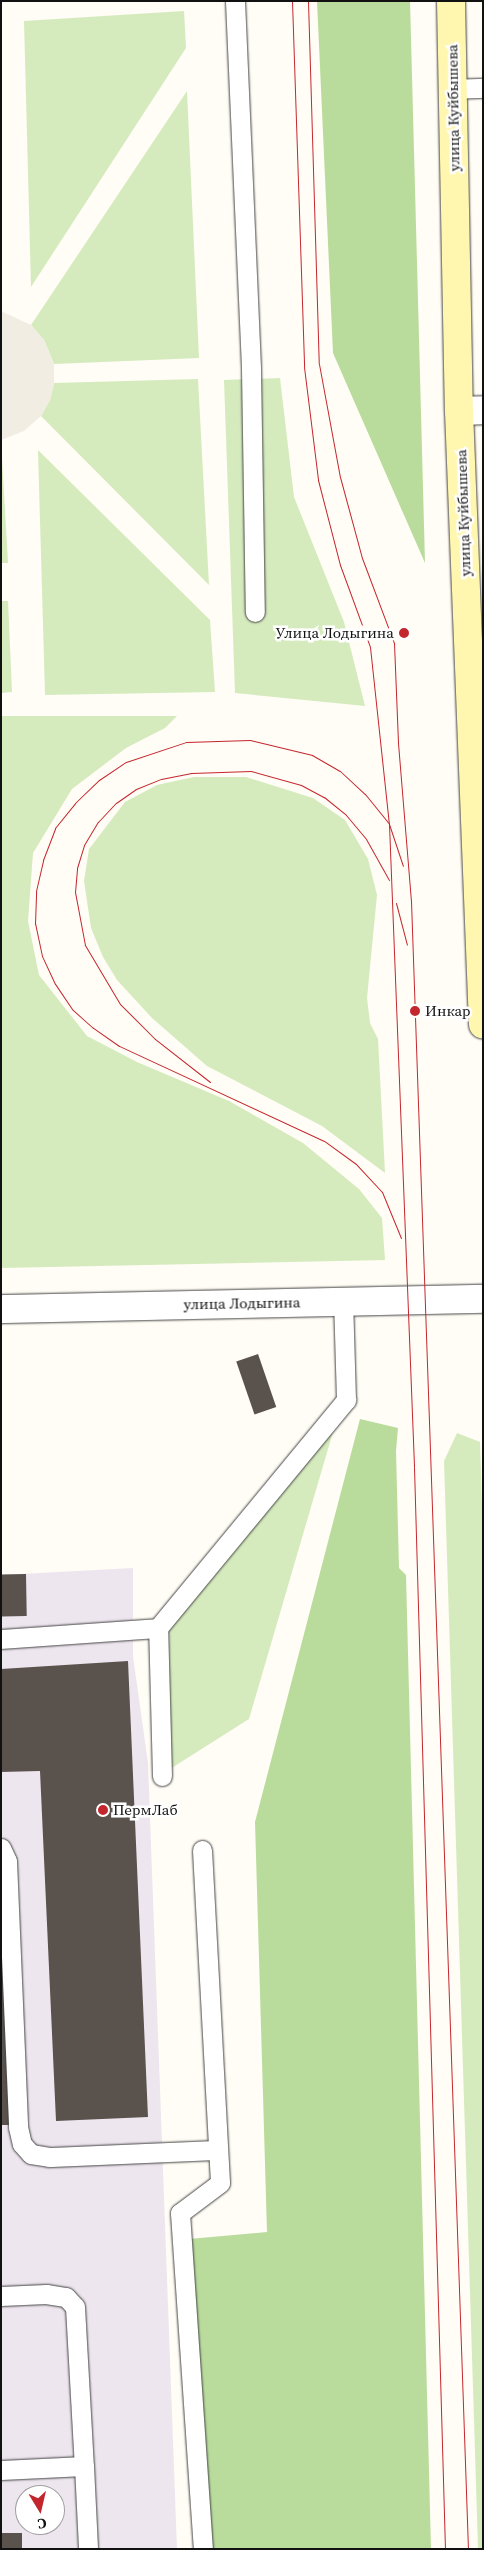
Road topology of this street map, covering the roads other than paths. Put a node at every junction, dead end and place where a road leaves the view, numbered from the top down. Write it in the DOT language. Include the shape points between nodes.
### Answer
graph roads {
  1 [pos="235,1"];
  2 [pos="451,1"];
  3 [pos="483,88"];
  4 [pos="452,89"];
  5 [pos="471,410"];
  6 [pos="255,612"];
  7 [pos="483,1025"];
  8 [pos="483,1299"];
  9 [pos="343,1301"];
  10 [pos="1,1309"];
  11 [pos="158,1628"];
  12 [pos="1,1639"];
  13 [pos="162,1776"];
  14 [pos="1,1848"];
  15 [pos="202,1850"];
  16 [pos="218,2150"];
  17 [pos="1,2296"];
  18 [pos="84,2466"];
  19 [pos="1,2470"];
  20 [pos="88,2549"];
  21 [pos="204,2549"];
  1 -- 6 [label="lane" via="251,369"];
  2 -- 4 [label="main road, улица Куйбышева"];
  3 -- 4 [label="lane"];
  4 -- 5 [label="main road, улица Куйбышева"];
  5 -- 7 [label="main road, улица Куйбышева"];
  8 -- 9 [label="street, улица Лодыгина"];
  9 -- 10 [label="street, улица Лодыгина"];
  9 -- 11 [label="lane" via="346,1400"];
  11 -- 12 [label="lane"];
  11 -- 13 [label="lane"];
  14 -- 16 [label="lane" via="7,1861 18,2127 22,2144 31,2154 49,2157"];
  15 -- 16 [label="lane"];
  16 -- 21 [label="lane" via="220,2183 180,2213"];
  17 -- 18 [label="lane" via="46,2294 66,2297 75,2306"];
  18 -- 19 [label="lane"];
  18 -- 20 [label="lane"];
}
